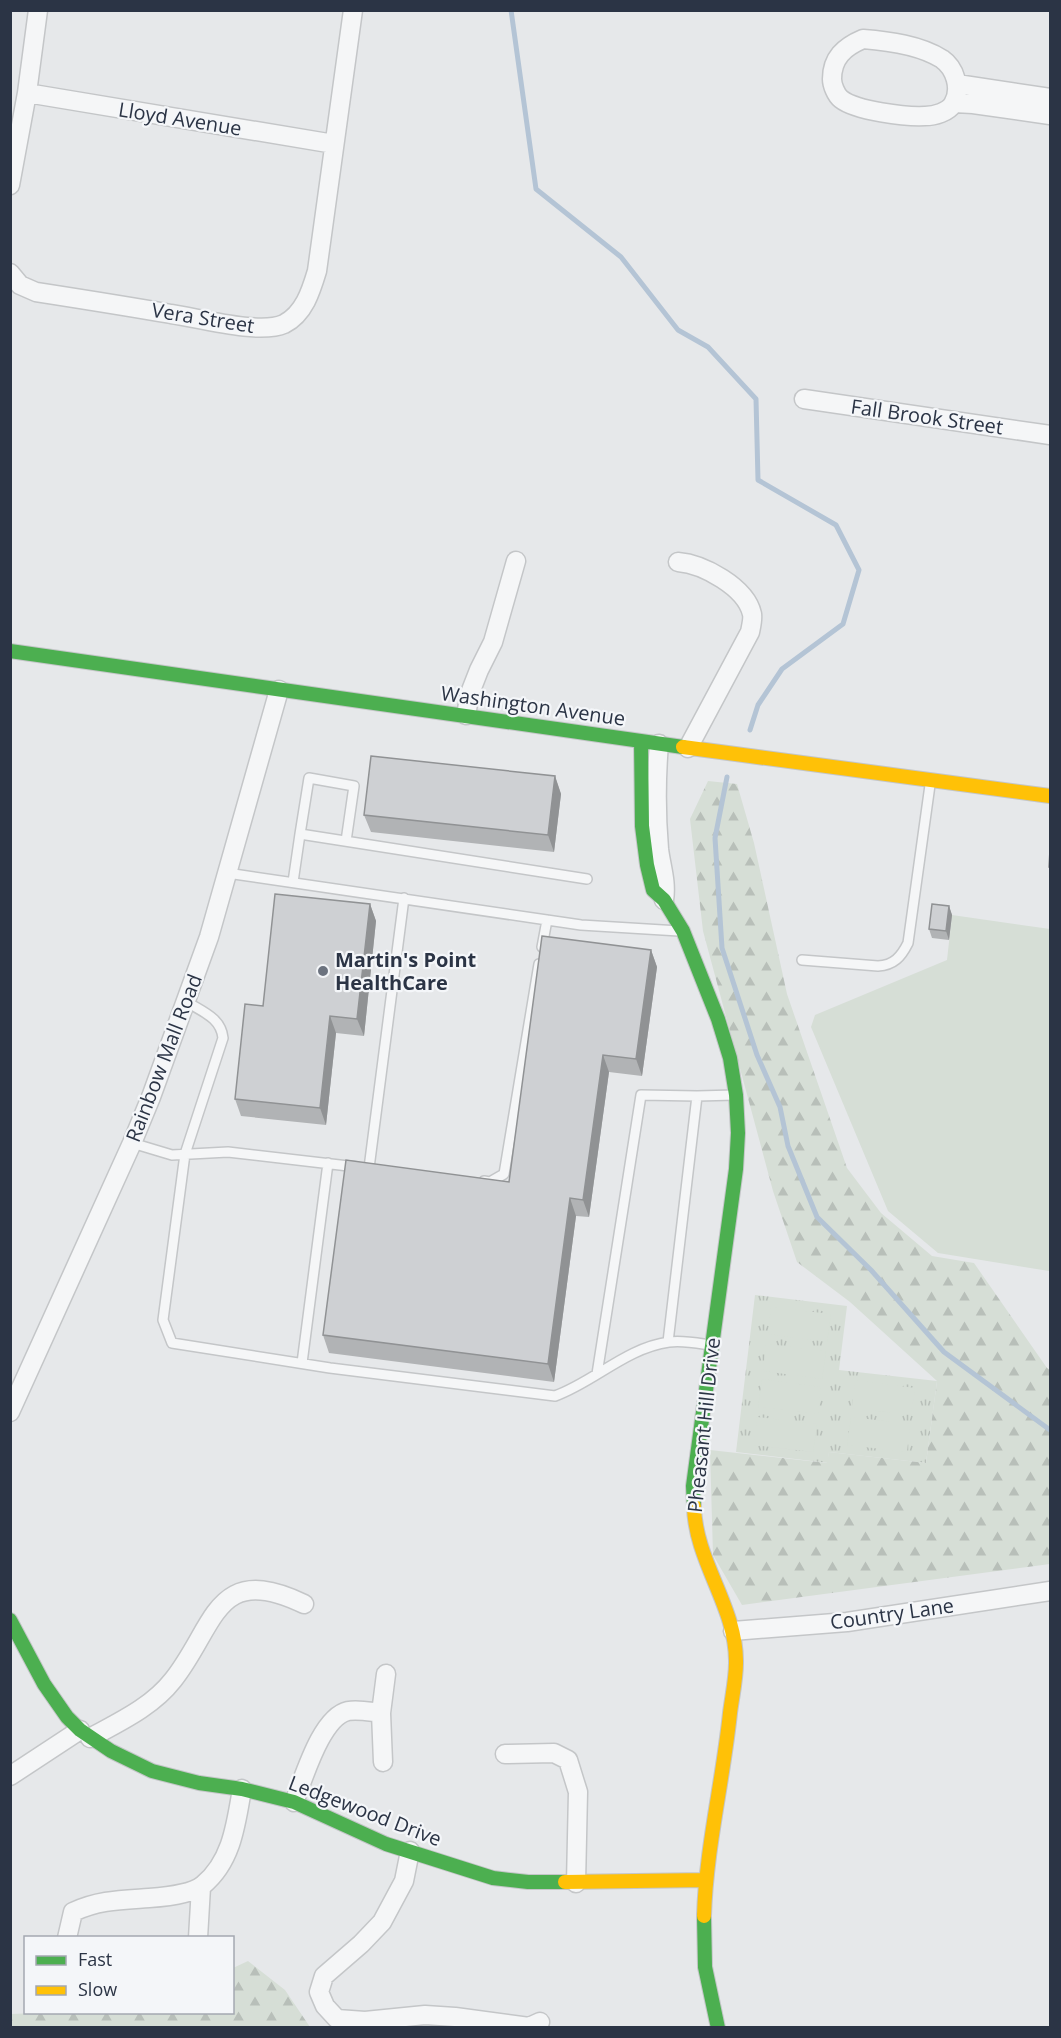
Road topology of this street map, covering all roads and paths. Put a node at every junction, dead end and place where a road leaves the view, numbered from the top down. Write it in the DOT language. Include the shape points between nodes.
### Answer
graph roads {
  1 [pos="38,10"];
  2 [pos="353,10"];
  3 [pos="957,84"];
  4 [pos="27,93"];
  5 [pos="1050,98"];
  6 [pos="954,103"];
  7 [pos="1050,115"];
  8 [pos="334,144"];
  9 [pos="10,185"];
  10 [pos="10,273"];
  11 [pos="804,399"];
  12 [pos="1050,435"];
  13 [pos="516,561"];
  14 [pos="678,562"];
  15 [pos="10,651"];
  16 [pos="279,690"];
  17 [pos="466,715"];
  18 [pos="650,743"];
  19 [pos="688,748"];
  20 [pos="931,780"];
  21 [pos="1050,796"];
  22 [pos="300,834"];
  23 [pos="346,841"];
  24 [pos="227,873"];
  25 [pos="587,879"];
  26 [pos="293,882"];
  27 [pos="405,898"];
  28 [pos="664,900"];
  29 [pos="547,920"];
  30 [pos="683,931"];
  31 [pos="802,960"];
  32 [pos="187,1002"];
  33 [pos="736,1095"];
  34 [pos="697,1096"];
  35 [pos="132,1143"];
  36 [pos="185,1154"];
  37 [pos="327,1163"];
  38 [pos="469,1180"];
  39 [pos="668,1342"];
  40 [pos="713,1346"];
  41 [pos="302,1364"];
  42 [pos="597,1374"];
  43 [pos="10,1412"];
  44 [pos="1050,1591"];
  45 [pos="304,1604"];
  46 [pos="10,1620"];
  47 [pos="733,1631"];
  48 [pos="16,1646"];
  49 [pos="386,1674"];
  50 [pos="381,1713"];
  51 [pos="85,1734"];
  52 [pos="505,1754"];
  53 [pos="383,1762"];
  54 [pos="10,1776"];
  55 [pos="242,1789"];
  56 [pos="294,1802"];
  57 [pos="410,1851"];
  58 [pos="705,1880"];
  59 [pos="576,1883"];
  60 [pos="201,1887"];
  61 [pos="67,1936"];
  62 [pos="198,1936"];
  63 [pos="540,2022"];
  64 [pos="718,2028"];
  1 -- 4 [label="street"];
  2 -- 8 [label="street, Vera Street"];
  3 -- 5 [label="street"];
  3 -- 6 [label="street"];
  3 -- 6 [label="street" via="955,73 944,61 927,52 884,41 863,39 850,44 832,67 832,84 840,98 856,106 923,116 945,111"];
  4 -- 8 [label="street, Lloyd Avenue"];
  4 -- 9 [label="street"];
  6 -- 7 [label="street"];
  8 -- 10 [label="street, Vera Street" via="317,271 305,303 284,324 270,328 246,326 36,292 20,285"];
  11 -- 12 [label="street, Fall Brook Street"];
  13 -- 17 [label="street" via="493,642 470,693"];
  14 -- 19 [label="street" via="691,563 720,577 742,595 752,614 750,632"];
  15 -- 16 [label="street, Washington Avenue"];
  16 -- 17 [label="street, Washington Avenue"];
  16 -- 24 [label="street, Rainbow Mall Road"];
  17 -- 18 [label="street, Washington Avenue"];
  18 -- 19 [label="street, Washington Avenue"];
  18 -- 28 [label="street, Pheasant Hill Drive" via="659,852 666,887"];
  19 -- 20 [label="street, Washington Avenue"];
  20 -- 21 [label="street, Washington Avenue"];
  20 -- 31 [label="lane" via="908,943 902,954 887,965 878,966"];
  22 -- 23 [label="lane"];
  22 -- 23 [label="lane" via="309,778 354,786"];
  22 -- 26 [label="lane"];
  23 -- 25 [label="lane"];
  24 -- 26 [label="lane"];
  24 -- 32 [label="street, Rainbow Mall Road"];
  26 -- 27 [label="lane"];
  27 -- 29 [label="lane"];
  27 -- 37 [label="lane" via="374,1169"];
  28 -- 30 [label="street, Pheasant Hill Drive"];
  29 -- 30 [label="lane"];
  29 -- 38 [label="lane" via="504,1174 490,1182"];
  30 -- 33 [label="street, Pheasant Hill Drive" via="718,1019"];
  32 -- 35 [label="street, Rainbow Mall Road"];
  32 -- 36 [label="lane" via="218,1021 223,1038"];
  33 -- 34 [label="lane"];
  33 -- 40 [label="street, Pheasant Hill Drive" via="736,1169"];
  34 -- 39 [label="lane"];
  34 -- 42 [label="lane" via="641,1095"];
  35 -- 36 [label="lane" via="172,1155"];
  35 -- 43 [label="street, Rainbow Mall Road"];
  36 -- 37 [label="lane" via="228,1152"];
  36 -- 41 [label="lane" via="164,1320 172,1343"];
  37 -- 41 [label="lane"];
  39 -- 40 [label="lane"];
  39 -- 42 [label="lane" via="637,1351"];
  40 -- 47 [label="street, Pheasant Hill Drive" via="693,1486 694,1523"];
  41 -- 42 [label="lane" via="555,1396"];
  44 -- 47 [label="street, Country Lane" via="847,1622"];
  45 -- 51 [label="street" via="268,1590 239,1592 224,1600 172,1682 151,1702 115,1725"];
  46 -- 48 [label="street, Ledgewood Drive"];
  47 -- 58 [label="street, Pheasant Hill Drive" via="733,1699"];
  48 -- 51 [label="street, Ledgewood Drive" via="54,1700"];
  49 -- 50 [label="street"];
  50 -- 53 [label="street"];
  50 -- 56 [label="street" via="346,1712 332,1721 322,1733"];
  51 -- 54 [label="street"];
  51 -- 55 [label="street, Ledgewood Drive" via="152,1771"];
  52 -- 59 [label="street" via="554,1753 568,1760 579,1792"];
  55 -- 56 [label="street, Ledgewood Drive"];
  55 -- 60 [label="street" via="227,1854"];
  56 -- 57 [label="street, Ledgewood Drive"];
  57 -- 59 [label="street, Ledgewood Drive" via="493,1878"];
  57 -- 63 [label="street" via="404,1881 382,1922 324,1976 319,1992 325,2006 336,2019 365,2021 425,2015 522,2027"];
  58 -- 59 [label="street, Ledgewood Drive"];
  58 -- 64 [label="street, Pheasant Hill Drive" via="705,1966"];
  60 -- 61 [label="street" via="167,1896 92,1903 73,1912"];
  60 -- 62 [label="street"];
}
